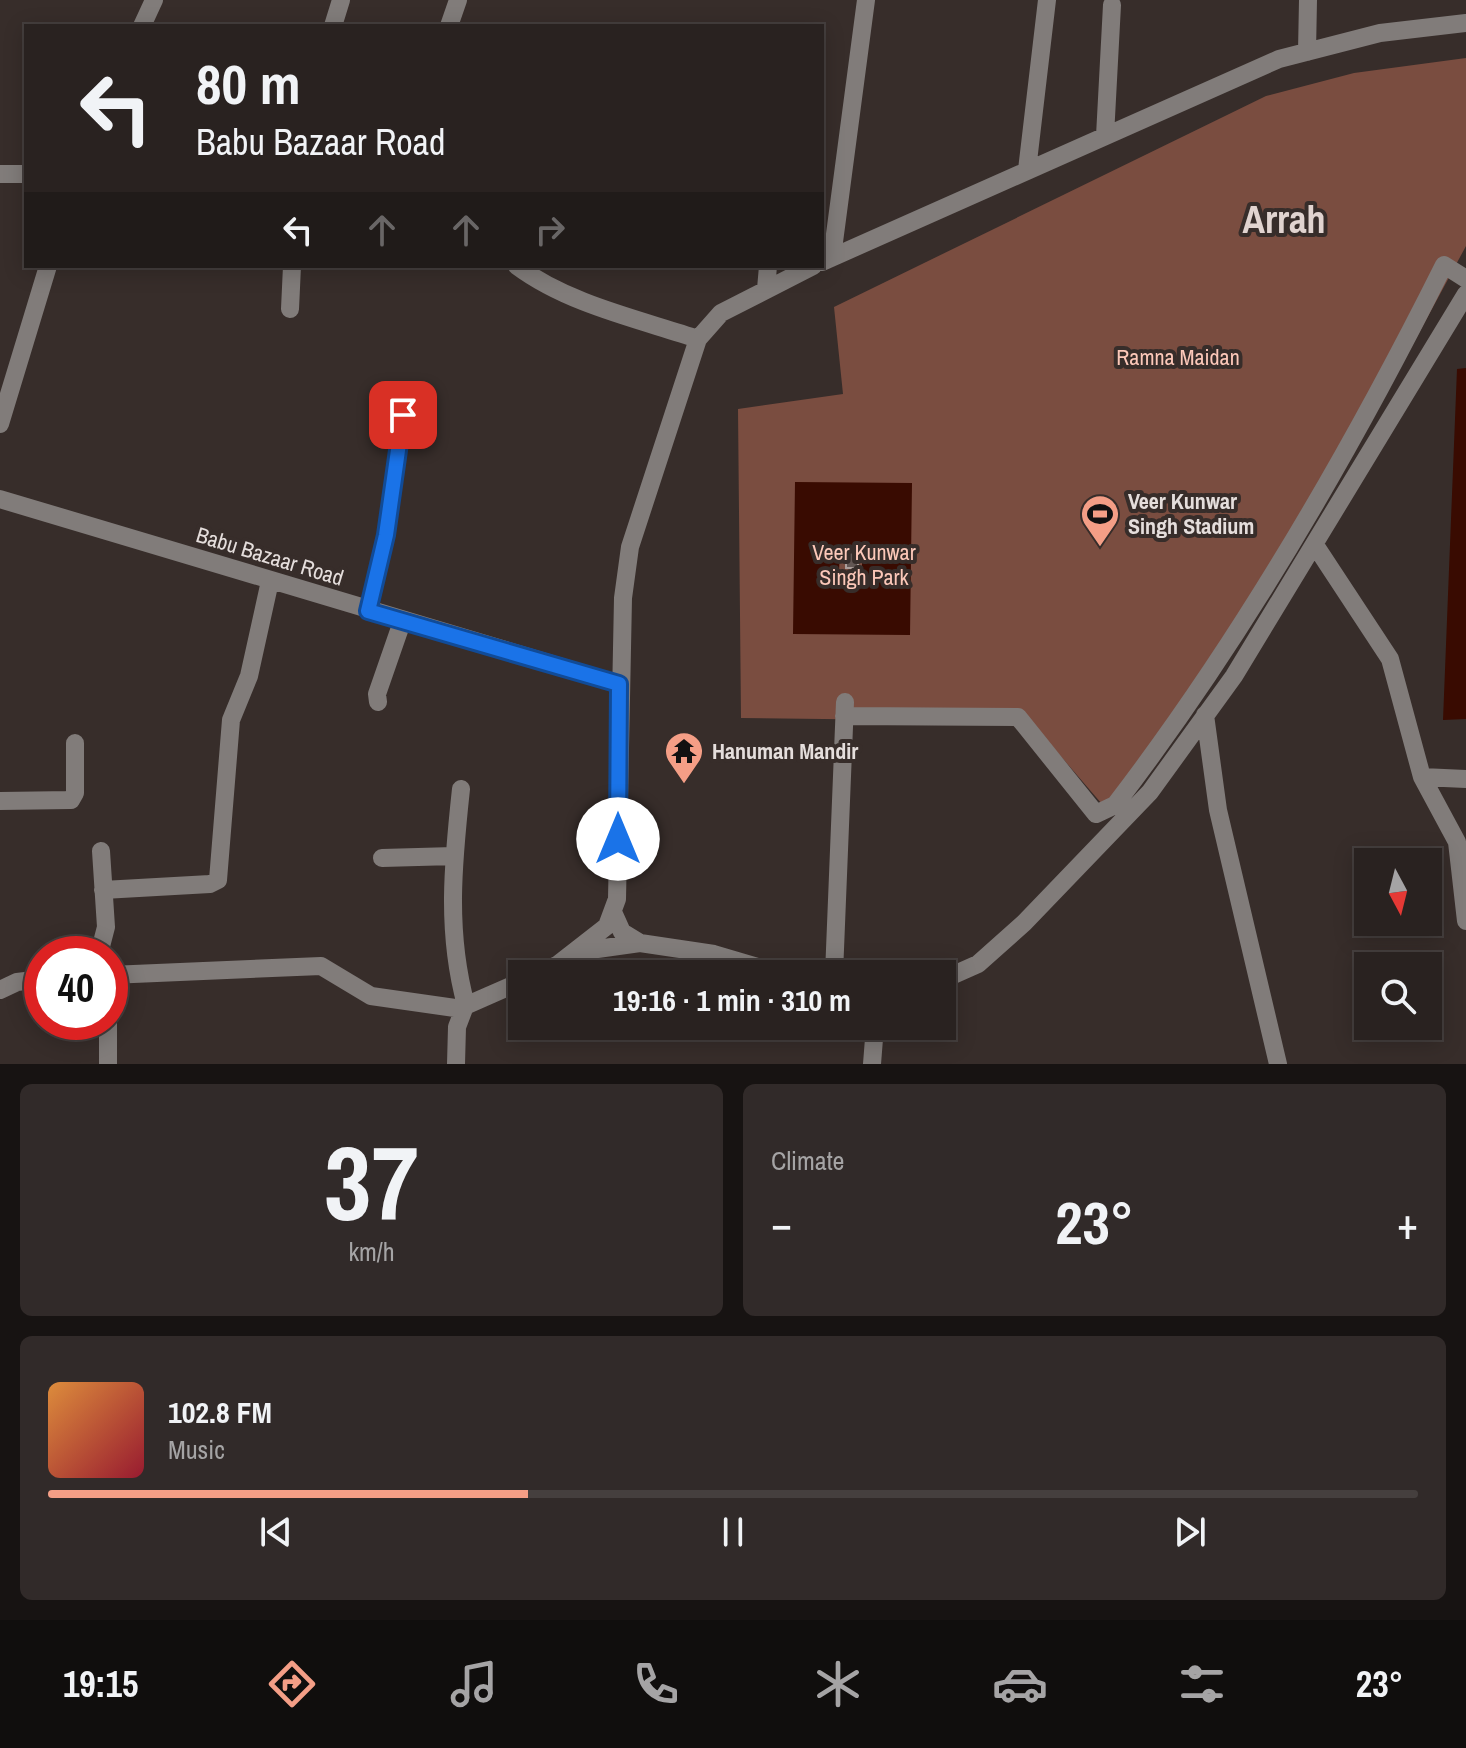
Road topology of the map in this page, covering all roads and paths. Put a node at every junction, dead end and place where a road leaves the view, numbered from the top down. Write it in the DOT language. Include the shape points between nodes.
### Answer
graph roads {
  1 [pos="154,0"];
  2 [pos="341,0"];
  3 [pos="458,0"];
  4 [pos="866,0"];
  5 [pos="1047,0"];
  6 [pos="1308,0"];
  7 [pos="1112,5"];
  8 [pos="1466,23"];
  9 [pos="143,24"];
  10 [pos="334,24"];
  11 [pos="450,24"];
  12 [pos="1307,52"];
  13 [pos="1105,136"];
  14 [pos="1027,170"];
  15 [pos="0,174"];
  16 [pos="24,174"];
  17 [pos="827,260"];
  18 [pos="47,268"];
  19 [pos="292,268"];
  20 [pos="520,268"];
  21 [pos="768,268"];
  22 [pos="809,268"];
  23 [pos="1466,279"];
  24 [pos="766,289"];
  25 [pos="1466,294"];
  26 [pos="290,309"];
  27 [pos="698,339"];
  28 [pos="403,415"];
  29 [pos="0,424"];
  30 [pos="0,499"];
  31 [pos="1315,545"];
  32 [pos="270,581"];
  33 [pos="368,611"];
  34 [pos="402,622"];
  35 [pos="619,684"];
  36 [pos="378,702"];
  37 [pos="1205,715"];
  38 [pos="75,743"];
  39 [pos="1422,777"];
  40 [pos="1466,779"];
  41 [pos="461,789"];
  42 [pos="0,801"];
  43 [pos="101,851"];
  44 [pos="454,856"];
  45 [pos="382,858"];
  46 [pos="103,890"];
  47 [pos="613,912"];
  48 [pos="1466,921"];
  49 [pos="104,936"];
  50 [pos="640,943"];
  51 [pos="574,952"];
  52 [pos="561,960"];
  53 [pos="734,960"];
  54 [pos="835,960"];
  55 [pos="128,974"];
  56 [pos="956,974"];
  57 [pos="24,981"];
  58 [pos="508,987"];
  59 [pos="0,990"];
  60 [pos="464,1007"];
  61 [pos="108,1040"];
  62 [pos="874,1040"];
  63 [pos="108,1064"];
  64 [pos="456,1064"];
  65 [pos="872,1064"];
  66 [pos="1278,1064"];
  1 -- 9 [label="street"];
  2 -- 10 [label="street"];
  3 -- 11 [label="street"];
  4 -- 17 [label="street"];
  5 -- 14 [label="street"];
  6 -- 12 [label="street"];
  7 -- 13 [label="street"];
  8 -- 12 [label="street" via="1380,33"];
  12 -- 13 [label="street" via="1279,59"];
  13 -- 14 [label="street"];
  14 -- 17 [label="street"];
  15 -- 16 [label="street"];
  18 -- 29 [label="street"];
  19 -- 26 [label="street"];
  20 -- 27 [label="street" via="593,304"];
  21 -- 24 [label="street"];
  22 -- 24 [label="street"];
  23 -- 54 [label="street" via="1444,265 1381,391 1233,638 1115,805 1096,814 1018,717 844,709"];
  24 -- 27 [label="street" via="721,313"];
  25 -- 31 [label="street"];
  27 -- 35 [label="street" via="630,547"];
  28 -- 33 [label="street" via="386,535"];
  30 -- 32 [label="street, Babu Bazaar Road"];
  31 -- 37 [label="street"];
  31 -- 39 [label="street" via="1390,659"];
  32 -- 33 [label="street, Babu Bazaar Road"];
  32 -- 46 [label="street" via="249,676 231,720 218,880"];
  33 -- 34 [label="street, Babu Bazaar Road"];
  34 -- 35 [label="street, Babu Bazaar Road"];
  34 -- 36 [label="street"];
  35 -- 47 [label="street"];
  37 -- 56 [label="street" via="1150,792 1024,923 978,964"];
  37 -- 66 [label="street" via="1218,810"];
  38 -- 42 [label="street" via="71,800"];
  39 -- 40 [label="street"];
  39 -- 48 [label="street" via="1457,842"];
  41 -- 44 [label="street"];
  43 -- 46 [label="street"];
  44 -- 45 [label="street"];
  44 -- 60 [label="street" via="453,941"];
  46 -- 49 [label="street"];
  47 -- 50 [label="street" via="622,932"];
  47 -- 51 [label="street" via="607,926"];
  50 -- 51 [label="street"];
  50 -- 53 [label="street"];
  51 -- 52 [label="street"];
  55 -- 60 [label="street" via="321,966 371,996"];
  57 -- 59 [label="street"];
  58 -- 60 [label="street"];
  60 -- 64 [label="street" via="457,1027"];
  61 -- 63 [label="street"];
  62 -- 65 [label="street"];
}
